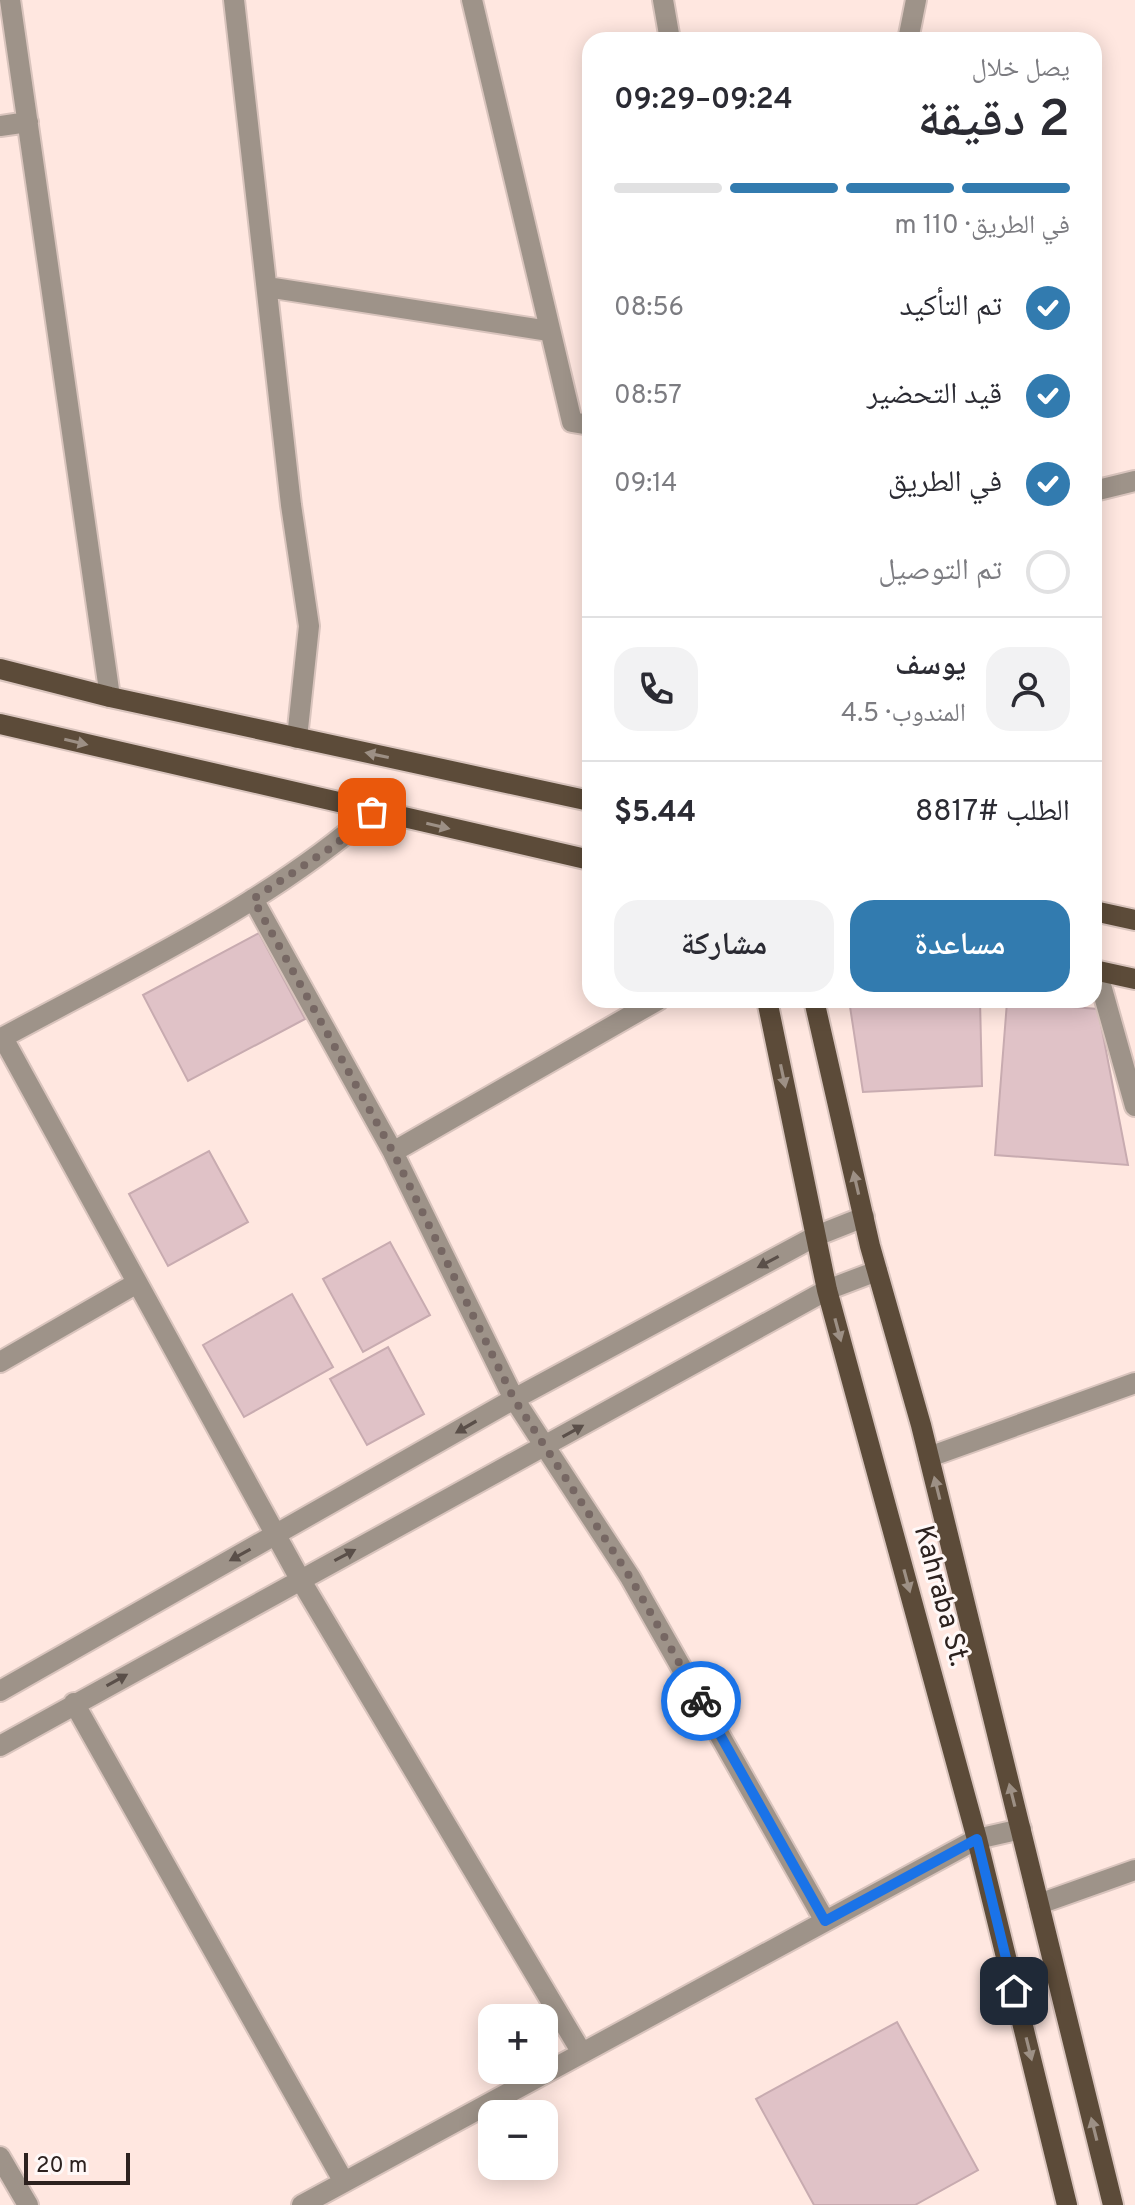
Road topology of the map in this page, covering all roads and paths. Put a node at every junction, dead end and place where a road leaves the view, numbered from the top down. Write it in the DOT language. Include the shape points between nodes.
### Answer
graph roads {
  1 [pos="10,0"];
  2 [pos="234,0"];
  3 [pos="472,0"];
  4 [pos="663,0"];
  5 [pos="916,0"];
  6 [pos="669,32"];
  7 [pos="910,32"];
  8 [pos="28,122"];
  9 [pos="0,126"];
  10 [pos="267,287"];
  11 [pos="549,331"];
  12 [pos="582,424"];
  13 [pos="1135,481"];
  14 [pos="1102,489"];
  15 [pos="0,669"];
  16 [pos="110,697"];
  17 [pos="0,724"];
  18 [pos="297,738"];
  19 [pos="582,799"];
  20 [pos="372,812"];
  21 [pos="582,858"];
  22 [pos="253,899"];
  23 [pos="1102,913"];
  24 [pos="1135,920"];
  25 [pos="1102,972"];
  26 [pos="1135,979"];
  27 [pos="1102,992"];
  28 [pos="644,1008"];
  29 [pos="769,1008"];
  30 [pos="816,1008"];
  31 [pos="2,1038"];
  32 [pos="1135,1106"];
  33 [pos="393,1152"];
  34 [pos="864,1217"];
  35 [pos="816,1236"];
  36 [pos="877,1271"];
  37 [pos="137,1283"];
  38 [pos="827,1290"];
  39 [pos="0,1362"];
  40 [pos="1135,1383"];
  41 [pos="514,1399"];
  42 [pos="544,1447"];
  43 [pos="929,1457"];
  44 [pos="276,1535"];
  45 [pos="300,1579"];
  46 [pos="0,1691"];
  47 [pos="74,1703"];
  48 [pos="0,1746"];
  49 [pos="1021,1829"];
  50 [pos="977,1839"];
  51 [pos="1135,1870"];
  52 [pos="1039,1904"];
  53 [pos="825,1921"];
  54 [pos="582,2053"];
  55 [pos="0,2157"];
  56 [pos="344,2182"];
  57 [pos="28,2205"];
  58 [pos="302,2205"];
  59 [pos="1067,2205"];
  60 [pos="1113,2205"];
  1 -- 8 [label="street"];
  2 -- 10 [label="street"];
  3 -- 11 [label="street"];
  4 -- 6 [label="street"];
  5 -- 7 [label="street"];
  8 -- 9 [label="street"];
  8 -- 16 [label="street"];
  10 -- 11 [label="street"];
  10 -- 18 [label="street" via="309,626"];
  11 -- 12 [label="street" via="572,422"];
  13 -- 14 [label="street"];
  15 -- 16 [label="main road"];
  16 -- 18 [label="main road"];
  17 -- 20 [label="main road, one-way"];
  19 -- 18 [label="main road, one-way"];
  20 -- 21 [label="main road, one-way"];
  20 -- 22 [label="street" via="335,845"];
  22 -- 31 [label="street"];
  22 -- 33 [label="street"];
  23 -- 24 [label="main road"];
  25 -- 26 [label="main road"];
  27 -- 32 [label="street"];
  28 -- 33 [label="street"];
  29 -- 35 [label="main road, Kahraba St., one-way"];
  34 -- 30 [label="main road, Kahraba St., one-way"];
  31 -- 37 [label="street"];
  33 -- 41 [label="street"];
  34 -- 35 [label="street"];
  34 -- 36 [label="main road, Kahraba St."];
  35 -- 38 [label="main road, Kahraba St."];
  35 -- 41 [label="street, one-way"];
  36 -- 38 [label="street"];
  36 -- 43 [label="main road, Kahraba St."];
  37 -- 39 [label="street"];
  37 -- 44 [label="street"];
  42 -- 38 [label="street, one-way"];
  38 -- 50 [label="main road, Kahraba St., one-way"];
  40 -- 43 [label="street"];
  41 -- 42 [label="street"];
  41 -- 44 [label="street, one-way"];
  45 -- 42 [label="street, one-way"];
  42 -- 53 [label="street" via="630,1577"];
  49 -- 43 [label="main road, Kahraba St., one-way"];
  44 -- 45 [label="street"];
  44 -- 46 [label="street, one-way"];
  47 -- 45 [label="street, one-way"];
  45 -- 54 [label="street"];
  47 -- 48 [label="street"];
  47 -- 56 [label="street"];
  49 -- 50 [label="street"];
  49 -- 52 [label="main road, Kahraba St."];
  50 -- 53 [label="street"];
  50 -- 59 [label="main road, Kahraba St., one-way"];
  51 -- 52 [label="street"];
  60 -- 52 [label="main road, Kahraba St., one-way"];
  53 -- 54 [label="street"];
  54 -- 56 [label="street"];
  55 -- 57 [label="street"];
  56 -- 58 [label="street"];
}
